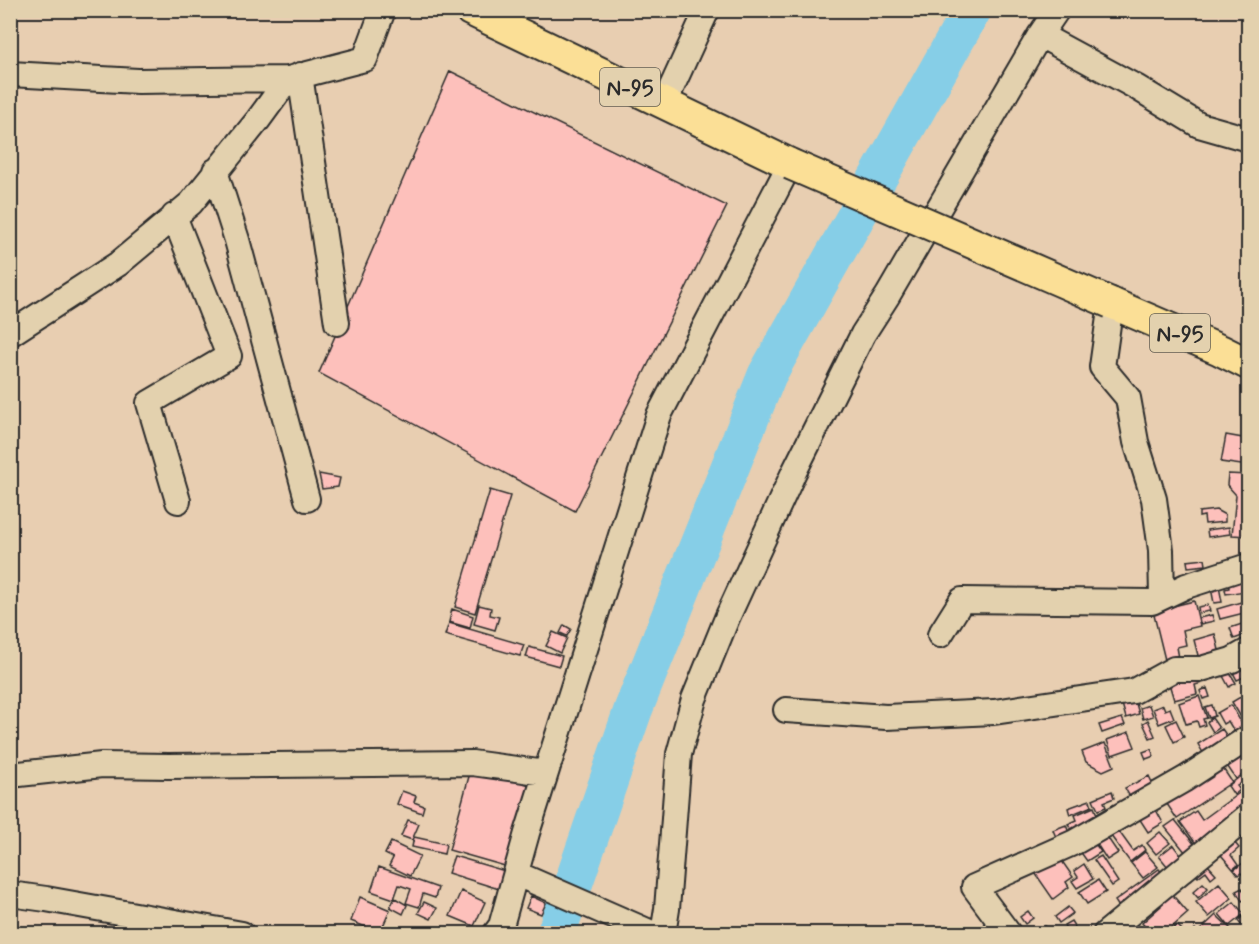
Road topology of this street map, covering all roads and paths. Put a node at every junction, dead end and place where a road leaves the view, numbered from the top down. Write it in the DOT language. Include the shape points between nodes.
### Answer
graph roads {
  1 [pos="383,10"];
  2 [pos="470,10"];
  3 [pos="707,10"];
  4 [pos="1057,10"];
  5 [pos="1040,35"];
  6 [pos="10,74"];
  7 [pos="294,77"];
  8 [pos="664,104"];
  9 [pos="1248,139"];
  10 [pos="790,164"];
  11 [pos="215,171"];
  12 [pos="174,216"];
  13 [pos="1111,303"];
  14 [pos="337,323"];
  15 [pos="10,334"];
  16 [pos="1248,364"];
  17 [pos="307,499"];
  18 [pos="178,501"];
  19 [pos="1248,566"];
  20 [pos="1162,597"];
  21 [pos="940,635"];
  22 [pos="1248,651"];
  23 [pos="786,710"];
  24 [pos="1248,738"];
  25 [pos="546,773"];
  26 [pos="10,775"];
  27 [pos="1248,816"];
  28 [pos="522,876"];
  29 [pos="10,894"];
  30 [pos="242,933"];
  31 [pos="495,933"];
  32 [pos="656,933"];
  33 [pos="1009,933"];
  34 [pos="1105,933"];
  1 -- 7 [label="street" via="364,59"];
  2 -- 8 [label="main road, N-95"];
  3 -- 8 [label="street"];
  4 -- 5 [label="street"];
  5 -- 9 [label="street" via="1199,125"];
  5 -- 32 [label="street" via="863,334 727,618 694,699 679,754 667,909"];
  6 -- 7 [label="street" via="138,81"];
  7 -- 11 [label="street"];
  7 -- 14 [label="street"];
  8 -- 10 [label="main road, N-95"];
  10 -- 13 [label="main road, N-95, bridge"];
  10 -- 25 [label="street" via="659,415"];
  11 -- 12 [label="street" via="190,203"];
  11 -- 17 [label="street"];
  12 -- 15 [label="street" via="118,264"];
  12 -- 18 [label="street" via="228,356 149,403"];
  13 -- 16 [label="main road, N-95"];
  13 -- 20 [label="street" via="1102,367 1128,398 1136,442 1154,499"];
  19 -- 20 [label="street"];
  20 -- 21 [label="street" via="1152,602 962,600"];
  22 -- 23 [label="street" via="1201,669 1174,669 1134,691 994,712 886,717"];
  24 -- 33 [label="street" via="1075,842 974,887"];
  25 -- 26 [label="street" via="461,763 102,765"];
  25 -- 28 [label="street"];
  27 -- 34 [label="street"];
  28 -- 31 [label="street"];
  28 -- 32 [label="street"];
  29 -- 30 [label="street"];
}
